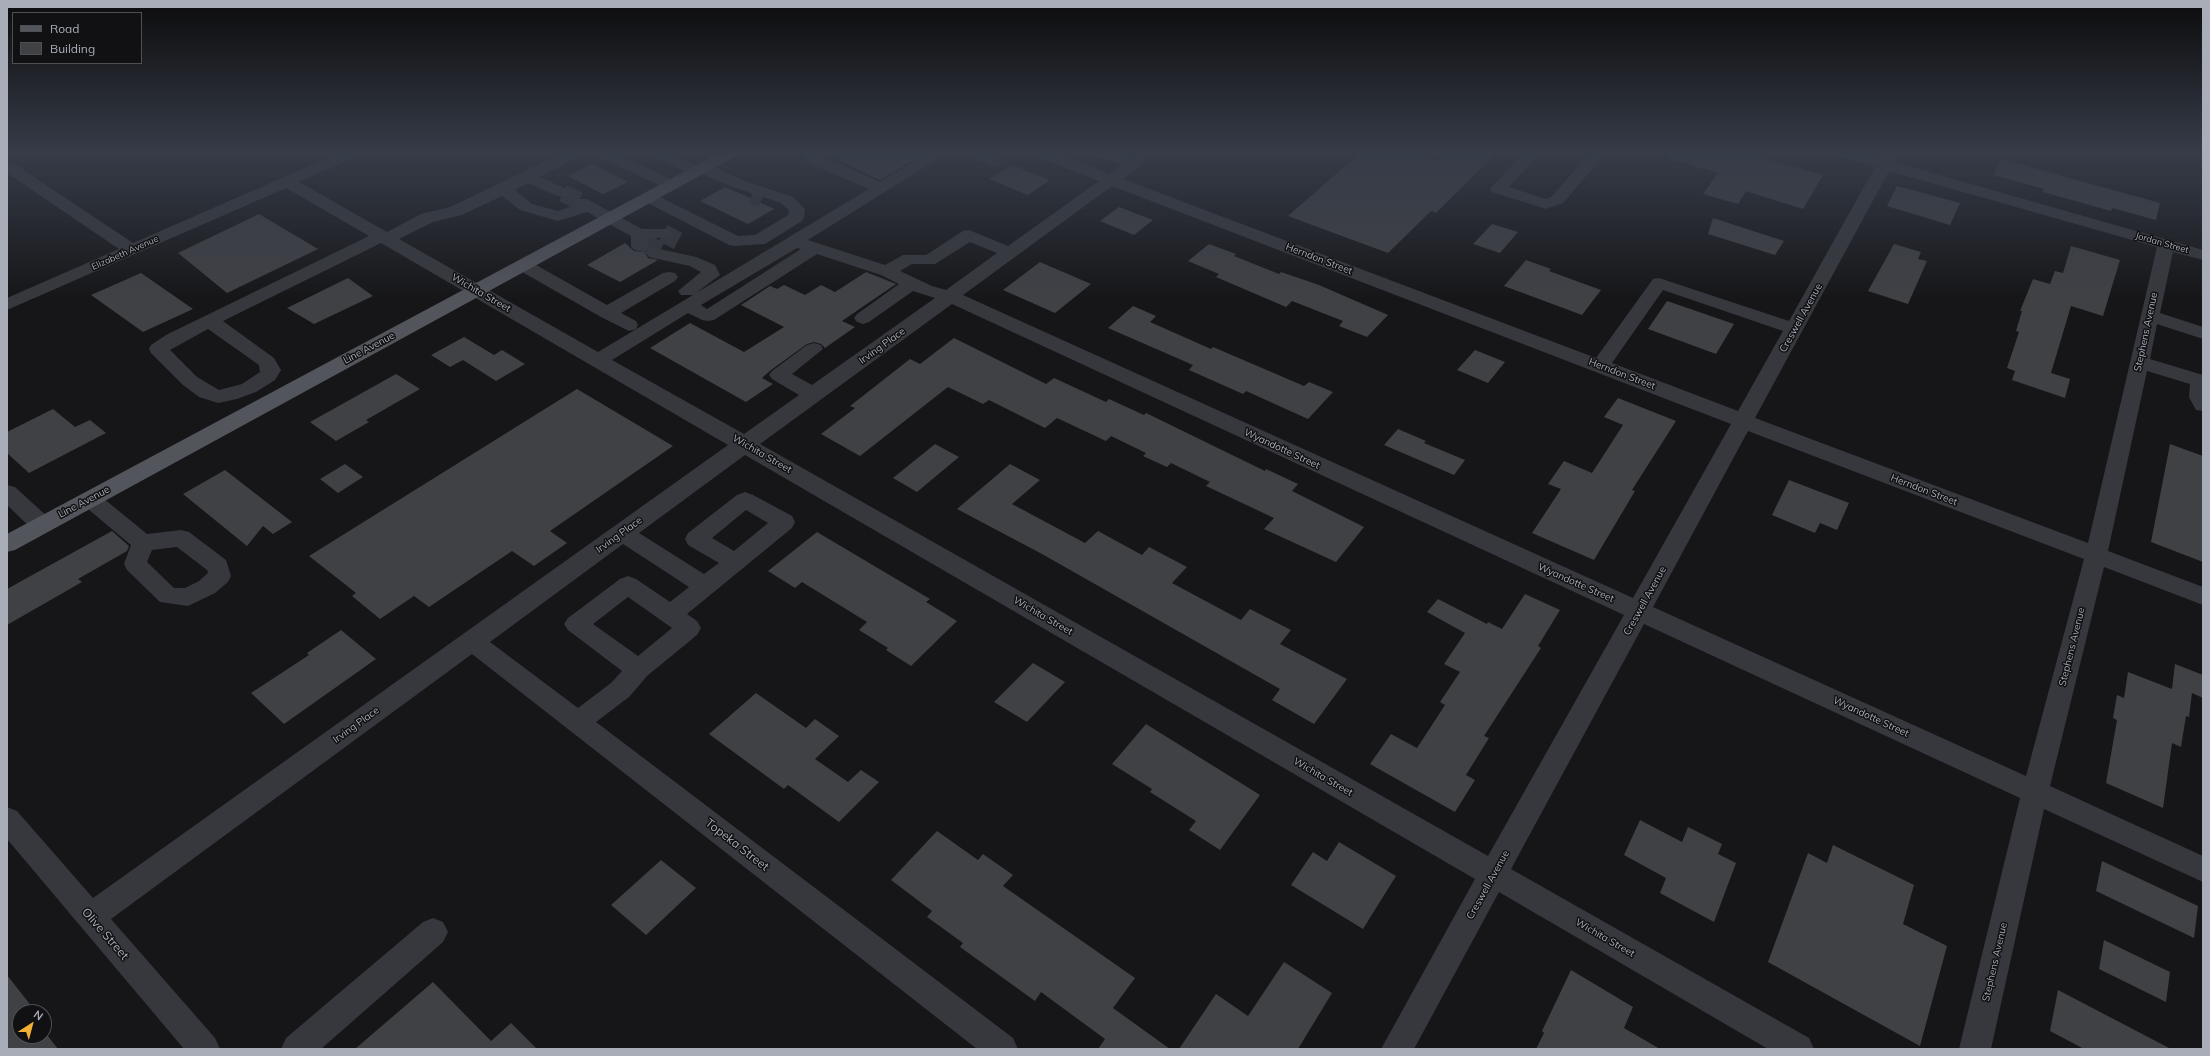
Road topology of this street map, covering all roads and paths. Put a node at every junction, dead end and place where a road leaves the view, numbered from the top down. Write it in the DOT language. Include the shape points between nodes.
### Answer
graph roads {
  1 [pos="61,202"];
  2 [pos="241,202"];
  3 [pos="323,202"];
  4 [pos="475,202"];
  5 [pos="520,202"];
  6 [pos="640,202"];
  7 [pos="657,202"];
  8 [pos="769,202"];
  9 [pos="790,202"];
  10 [pos="858,202"];
  11 [pos="1080,202"];
  12 [pos="1170,202"];
  13 [pos="1540,202"];
  14 [pos="1551,202"];
  15 [pos="1864,202"];
  16 [pos="2030,202"];
  17 [pos="609,219"];
  18 [pos="702,223"];
  19 [pos="775,231"];
  20 [pos="384,238"];
  21 [pos="794,241"];
  22 [pos="657,242"];
  23 [pos="2166,244"];
  24 [pos="816,248"];
  25 [pos="132,250"];
  26 [pos="1011,253"];
  27 [pos="2203,255"];
  28 [pos="696,262"];
  29 [pos="523,265"];
  30 [pos="887,271"];
  31 [pos="669,276"];
  32 [pos="912,284"];
  33 [pos="476,290"];
  34 [pos="950,296"];
  35 [pos="7,305"];
  36 [pos="688,306"];
  37 [pos="607,313"];
  38 [pos="2150,316"];
  39 [pos="862,318"];
  40 [pos="210,321"];
  41 [pos="629,325"];
  42 [pos="1794,329"];
  43 [pos="2203,333"];
  44 [pos="814,349"];
  45 [pos="590,357"];
  46 [pos="2140,362"];
  47 [pos="1600,366"];
  48 [pos="2202,382"];
  49 [pos="814,395"];
  50 [pos="2203,405"];
  51 [pos="1744,421"];
  52 [pos="745,444"];
  53 [pos="7,492"];
  54 [pos="90,499"];
  55 [pos="42,525"];
  56 [pos="622,533"];
  57 [pos="143,543"];
  58 [pos="7,544"];
  59 [pos="2096,555"];
  60 [pos="735,562"];
  61 [pos="705,586"];
  62 [pos="2203,596"];
  63 [pos="1639,611"];
  64 [pos="671,615"];
  65 [pos="472,642"];
  66 [pos="638,669"];
  67 [pos="577,723"];
  68 [pos="2035,792"];
  69 [pos="7,820"];
  70 [pos="2203,869"];
  71 [pos="1493,875"];
  72 [pos="90,917"];
  73 [pos="434,932"];
  74 [pos="204,1049"];
  75 [pos="297,1049"];
  76 [pos="1002,1049"];
  77 [pos="1397,1049"];
  78 [pos="1798,1049"];
  79 [pos="1975,1049"];
  1 -- 25 [label="street"];
  2 -- 25 [label="street, Elizabeth Avenue"];
  3 -- 20 [label="street, Wichita Street"];
  4 -- 20 [label="street" via="456,211 427,218"];
  5 -- 17 [label="street" via="526,207 558,216 585,204"];
  6 -- 17 [label="main road, Line Avenue"];
  7 -- 18 [label="street"];
  8 -- 18 [label="street" via="780,207 783,213 781,218 758,232 735,235"];
  9 -- 19 [label="street" via="797,209 796,217"];
  10 -- 21 [label="street"];
  11 -- 26 [label="street, Irving Place"];
  12 -- 47 [label="street, Herndon Street"];
  13 -- 14 [label="street"];
  15 -- 42 [label="street, Creswell Avenue"];
  16 -- 23 [label="street, Jordan Street"];
  17 -- 22 [label="street"];
  17 -- 29 [label="main road, Line Avenue"];
  18 -- 19 [label="street" via="735,241 758,240"];
  19 -- 21 [label="street, Wyandotte Street"];
  20 -- 33 [label="street, Wichita Street"];
  20 -- 40 [label="street"];
  21 -- 24 [label="street, Wyandotte Street"];
  21 -- 36 [label="street"];
  22 -- 28 [label="street"];
  22 -- 28 [label="street"];
  23 -- 27 [label="street, Jordan Street"];
  23 -- 38 [label="street, Stephens Avenue"];
  24 -- 30 [label="street, Wyandotte Street"];
  24 -- 36 [label="street" via="708,316"];
  25 -- 35 [label="street, Elizabeth Avenue"];
  26 -- 30 [label="street" via="969,235 929,260 910,258"];
  26 -- 34 [label="street, Irving Place"];
  28 -- 41 [label="street" via="709,269 711,275 643,319"];
  29 -- 33 [label="main road, Line Avenue"];
  29 -- 37 [label="street"];
  30 -- 32 [label="street, Wyandotte Street"];
  31 -- 37 [label="street"];
  32 -- 34 [label="street, Wyandotte Street"];
  32 -- 39 [label="street"];
  33 -- 45 [label="street, Wichita Street"];
  33 -- 54 [label="main road, Line Avenue"];
  34 -- 49 [label="street, Irving Place"];
  34 -- 63 [label="street, Wyandotte Street"];
  36 -- 45 [label="street"];
  37 -- 41 [label="street"];
  38 -- 43 [label="street"];
  38 -- 46 [label="street, Stephens Avenue"];
  40 -- 40 [label="street" via="158,349 190,381 206,393 218,397 249,388 268,376 271,370 268,362"];
  41 -- 45 [label="street"];
  42 -- 47 [label="street" via="1659,283"];
  42 -- 51 [label="street, Creswell Avenue"];
  44 -- 49 [label="street" via="779,375"];
  45 -- 52 [label="street, Wichita Street"];
  46 -- 48 [label="street"];
  46 -- 59 [label="street, Stephens Avenue"];
  47 -- 51 [label="street, Herndon Street"];
  48 -- 50 [label="street" via="2199,397"];
  49 -- 52 [label="street, Irving Place"];
  51 -- 59 [label="street, Herndon Street"];
  51 -- 63 [label="street, Creswell Avenue"];
  52 -- 56 [label="street, Irving Place"];
  52 -- 71 [label="street, Wichita Street"];
  53 -- 55 [label="street"];
  54 -- 55 [label="main road, Line Avenue"];
  54 -- 57 [label="street"];
  55 -- 58 [label="main road, Line Avenue"];
  56 -- 61 [label="street"];
  56 -- 65 [label="street, Irving Place"];
  59 -- 62 [label="street, Herndon Street"];
  59 -- 68 [label="street, Stephens Avenue"];
  60 -- 61 [label="street"];
  61 -- 64 [label="street"];
  63 -- 68 [label="street, Wyandotte Street"];
  63 -- 71 [label="street, Creswell Avenue"];
  64 -- 66 [label="street" via="689,628"];
  64 -- 66 [label="street" via="628,585 576,624"];
  65 -- 67 [label="street, Topeka Street"];
  65 -- 72 [label="street, Irving Place"];
  66 -- 67 [label="street" via="620,690"];
  67 -- 76 [label="street, Topeka Street"];
  68 -- 70 [label="street, Wyandotte Street"];
  68 -- 79 [label="street, Stephens Avenue"];
  69 -- 72 [label="street, Olive Street"];
  71 -- 77 [label="street, Creswell Avenue"];
  71 -- 78 [label="street, Wichita Street"];
  72 -- 74 [label="street, Olive Street"];
  73 -- 75 [label="street"];
}
